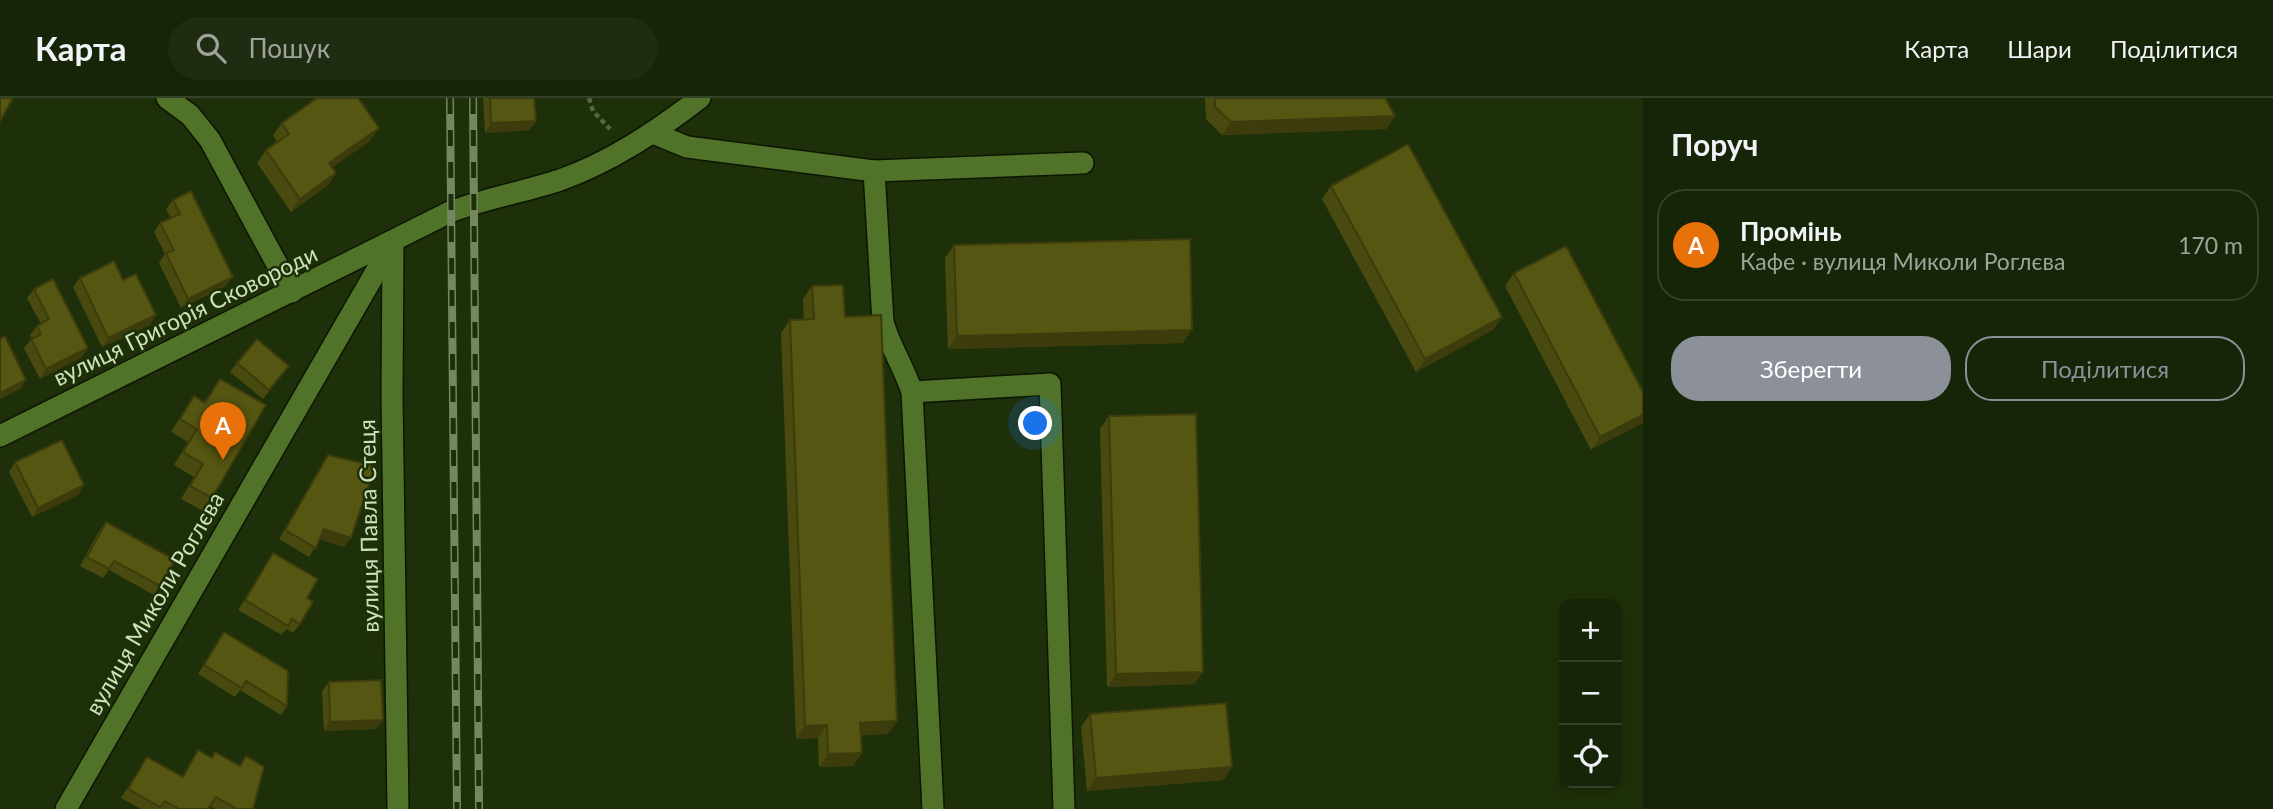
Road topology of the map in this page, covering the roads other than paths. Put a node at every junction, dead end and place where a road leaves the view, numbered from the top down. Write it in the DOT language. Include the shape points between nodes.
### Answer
graph roads {
  1 [pos="167,98"];
  2 [pos="700,98"];
  3 [pos="653,133"];
  4 [pos="1083,163"];
  5 [pos="874,171"];
  6 [pos="393,242"];
  7 [pos="292,292"];
  8 [pos="912,392"];
  9 [pos="0,436"];
  10 [pos="65,809"];
  11 [pos="398,809"];
  12 [pos="933,809"];
  13 [pos="1064,809"];
  1 -- 7 [label="street" via="190,115 210,140"];
  2 -- 3 [label="street, вулиця Григорія Сковороди"];
  3 -- 5 [label="street" via="687,147"];
  3 -- 6 [label="street, вулиця Григорія Сковороди" via="560,180 473,203"];
  4 -- 5 [label="street"];
  5 -- 8 [label="street" via="883,322"];
  6 -- 7 [label="street, вулиця Григорія Сковороди"];
  6 -- 10 [label="street, вулиця Миколи Роглєва"];
  6 -- 11 [label="street, вулиця Павла Стеця"];
  7 -- 9 [label="street, вулиця Григорія Сковороди"];
  8 -- 12 [label="street"];
  8 -- 13 [label="street" via="1050,384"];
}
